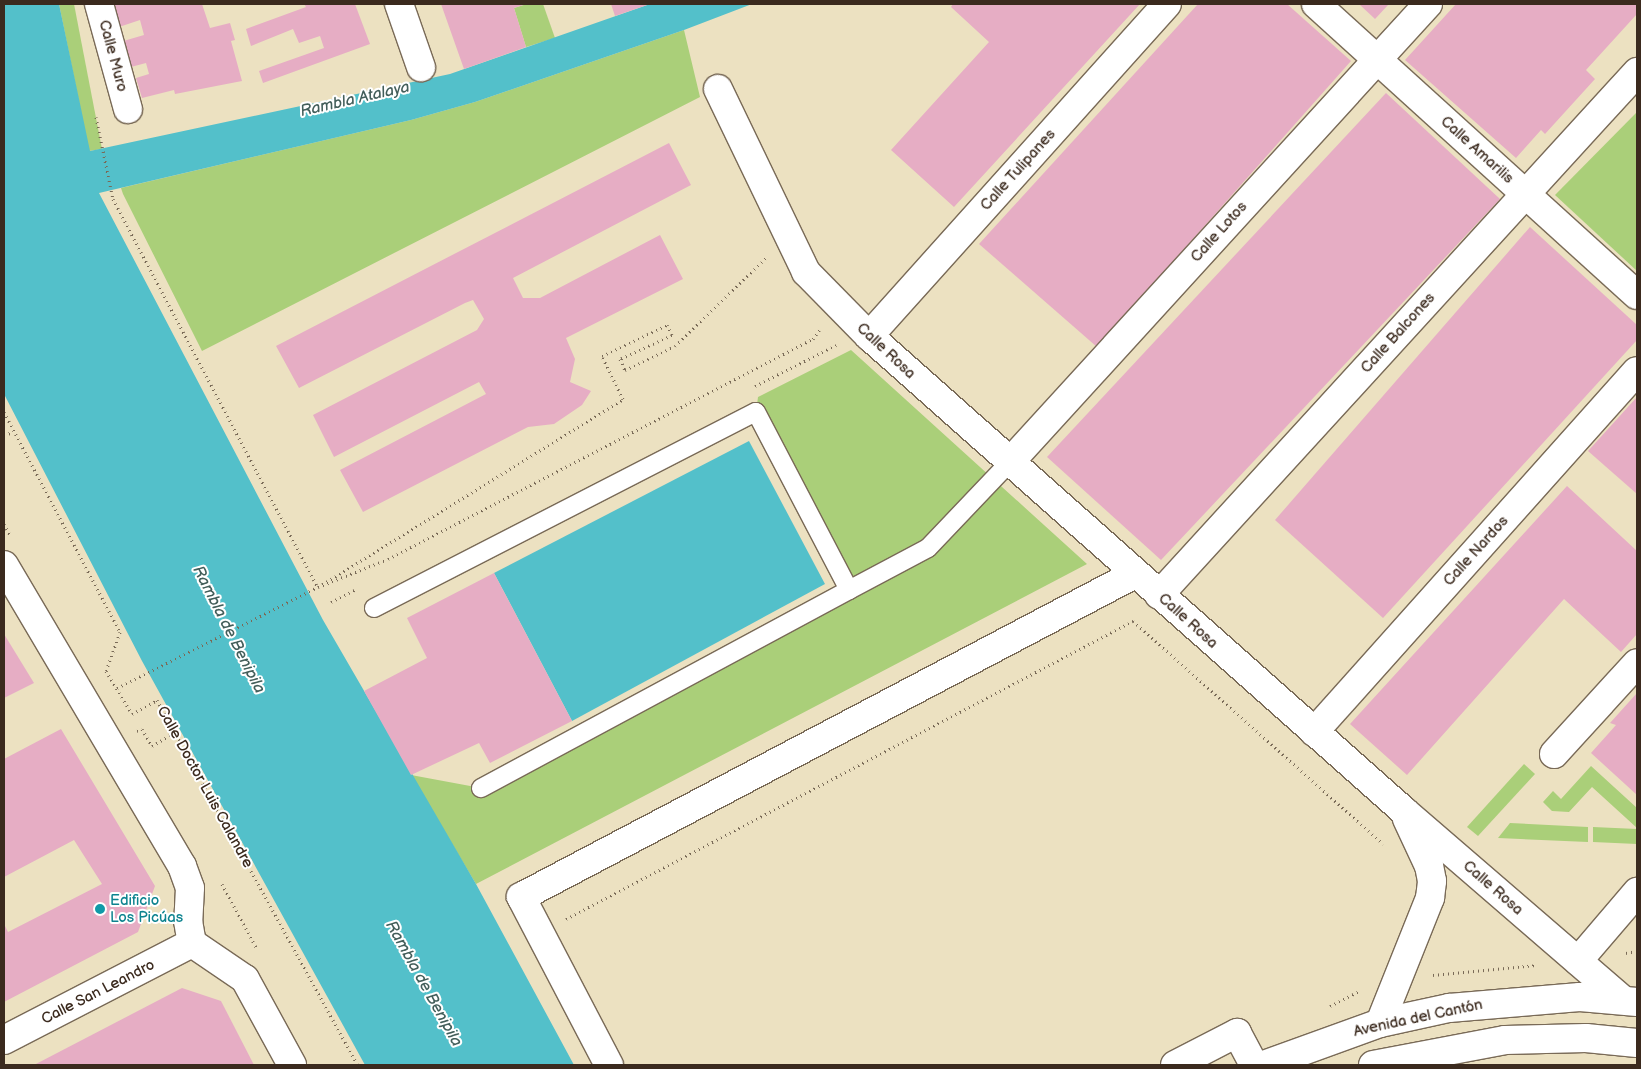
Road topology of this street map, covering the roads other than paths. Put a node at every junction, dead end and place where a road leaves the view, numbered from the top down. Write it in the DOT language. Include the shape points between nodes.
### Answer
graph roads {
  1 [pos="99,4"];
  2 [pos="399,4"];
  3 [pos="1167,4"];
  4 [pos="1316,4"];
  5 [pos="1428,4"];
  6 [pos="1377,58"];
  7 [pos="421,67"];
  8 [pos="1637,72"];
  9 [pos="718,89"];
  10 [pos="128,109"];
  11 [pos="1525,194"];
  12 [pos="1637,295"];
  13 [pos="868,336"];
  14 [pos="1637,371"];
  15 [pos="1010,462"];
  16 [pos="4,565"];
  17 [pos="1136,574"];
  18 [pos="850,590"];
  19 [pos="1159,595"];
  20 [pos="374,608"];
  21 [pos="1637,663"];
  22 [pos="1314,732"];
  23 [pos="1554,754"];
  24 [pos="481,788"];
  25 [pos="1404,811"];
  26 [pos="1637,892"];
  27 [pos="192,943"];
  28 [pos="1578,961"];
  29 [pos="1630,1001"];
  30 [pos="1380,1023"];
  31 [pos="4,1040"];
  32 [pos="1637,1043"];
  33 [pos="292,1065"];
  34 [pos="609,1065"];
  35 [pos="1175,1065"];
  36 [pos="1254,1065"];
  37 [pos="1264,1065"];
  38 [pos="1373,1065"];
  1 -- 10 [label="street, Calle Muro"];
  2 -- 7 [label="street"];
  3 -- 13 [label="street, Calle Tulipanes"];
  4 -- 6 [label="street, Calle Amarilis"];
  5 -- 6 [label="street, Calle Lotos"];
  6 -- 11 [label="street, Calle Amarilis"];
  6 -- 15 [label="street, Calle Lotos"];
  8 -- 11 [label="street, Calle Balcones"];
  9 -- 13 [label="street, Calle Rosa" via="806,272"];
  11 -- 12 [label="street, Calle Amarilis"];
  11 -- 19 [label="street, Calle Balcones"];
  13 -- 15 [label="street, Calle Rosa"];
  14 -- 22 [label="street, Calle Nardos"];
  15 -- 17 [label="street, Calle Rosa"];
  15 -- 18 [label="lane" via="928,548"];
  16 -- 27 [label="street" via="182,866 190,888 188,921"];
  17 -- 19 [label="street, Calle Rosa"];
  17 -- 34 [label="street" via="522,897"];
  18 -- 20 [label="lane" via="756,412"];
  18 -- 24 [label="lane"];
  19 -- 22 [label="street, Calle Rosa"];
  21 -- 23 [label="street"];
  22 -- 25 [label="street, Calle Rosa"];
  25 -- 28 [label="street, Calle Rosa"];
  25 -- 30 [label="street" via="1429,866 1432,882 1430,898"];
  26 -- 28 [label="street"];
  27 -- 31 [label="street, Calle San Leandro"];
  27 -- 33 [label="street" via="245,979"];
  28 -- 29 [label="street, Calle Rosa"];
  29 -- 30 [label="street, Avenida del Cantón" via="1580,997 1489,1002"];
  30 -- 37 [label="street, Avenida del Cantón"];
  32 -- 38 [label="street" via="1586,1038 1505,1040"];
  35 -- 36 [label="street" via="1237,1033"];
}
